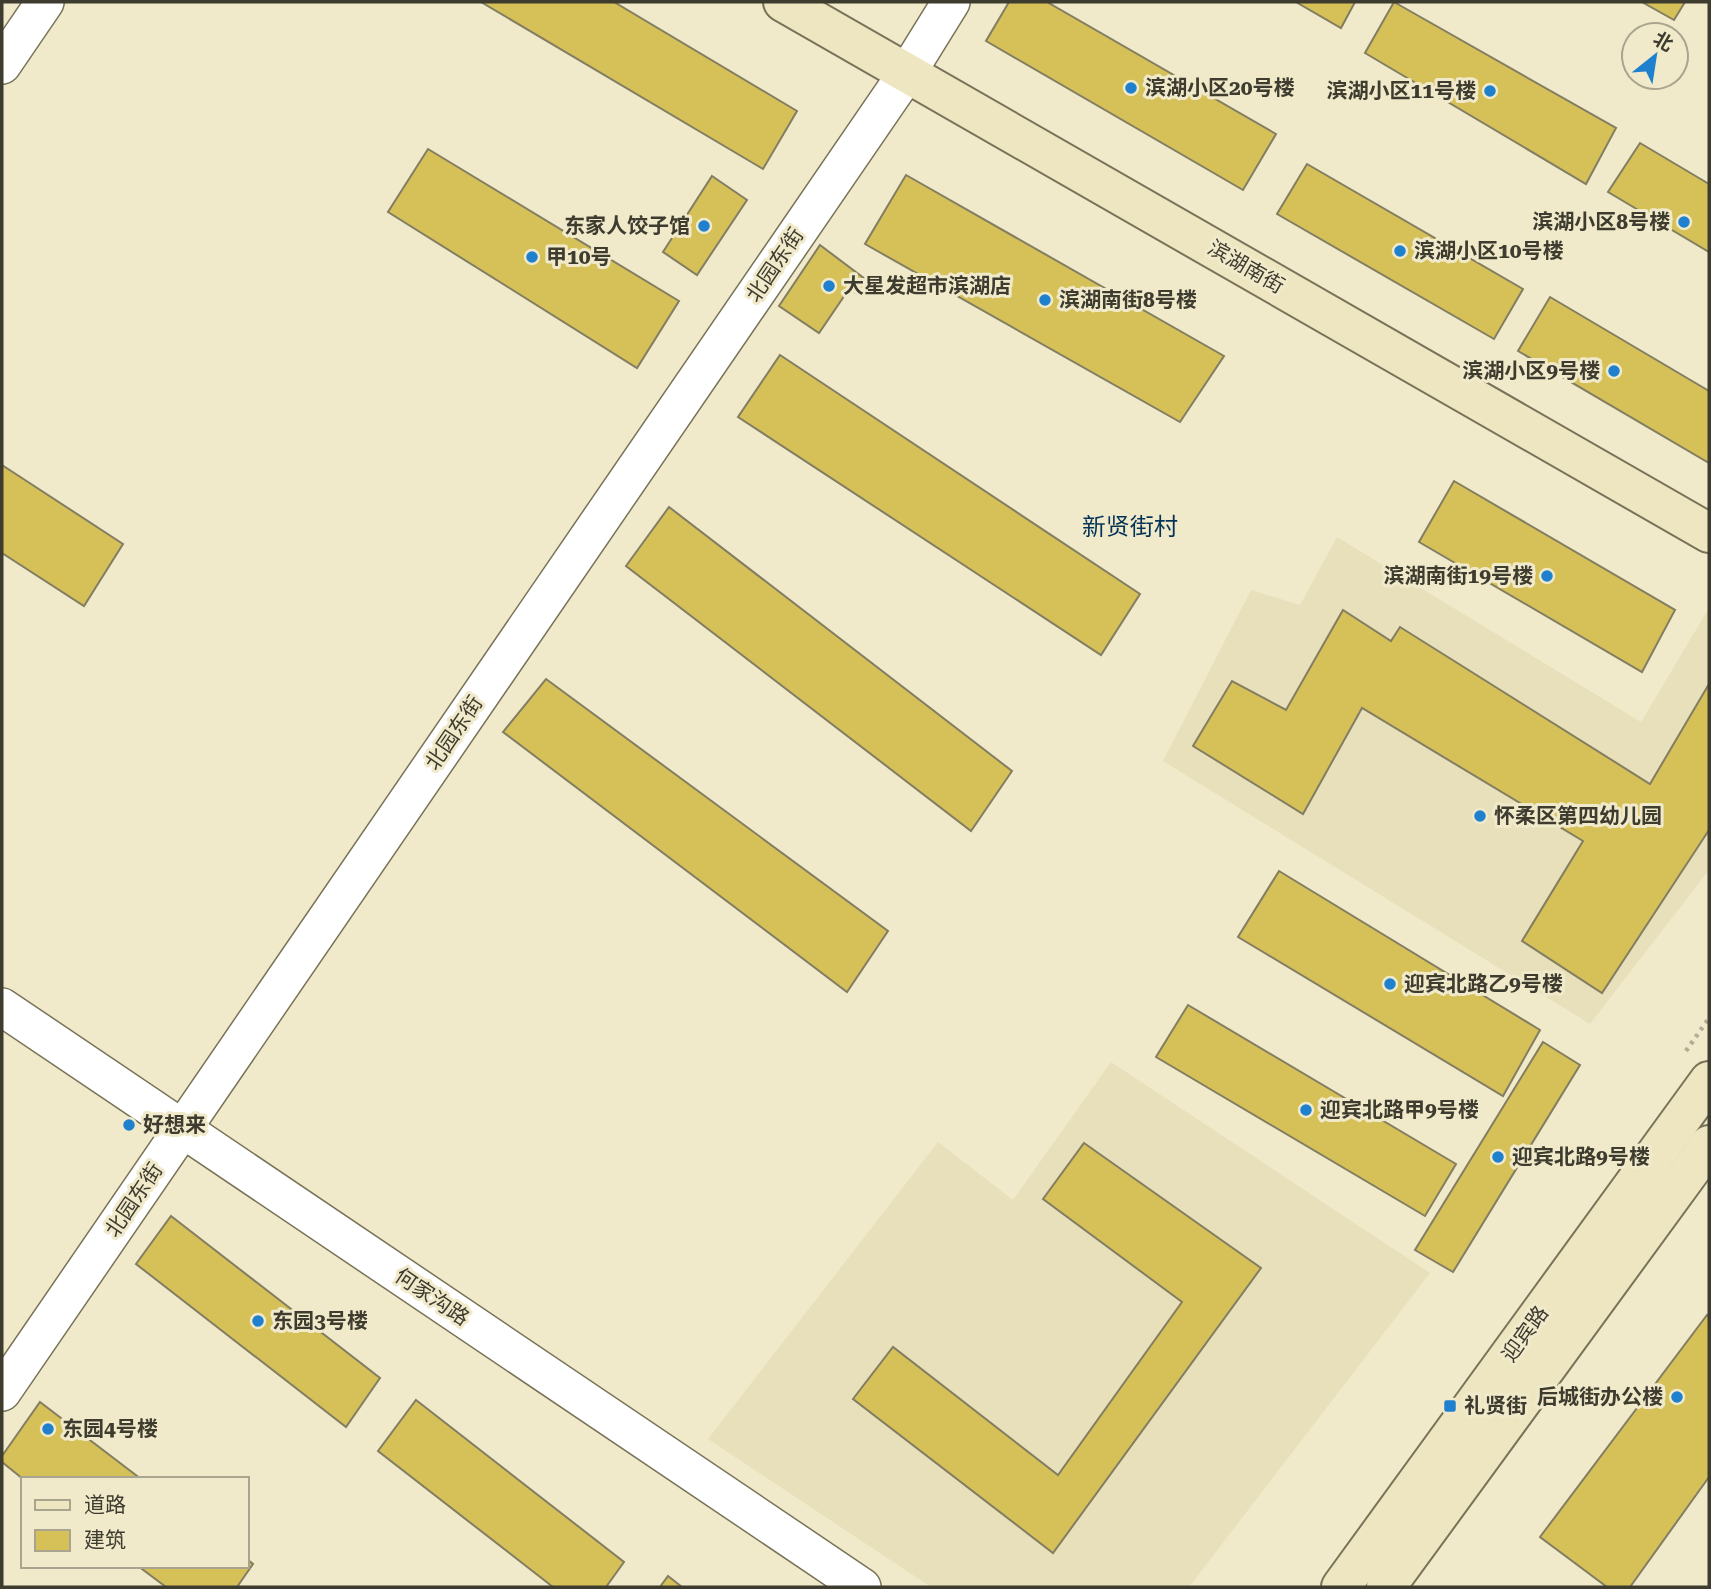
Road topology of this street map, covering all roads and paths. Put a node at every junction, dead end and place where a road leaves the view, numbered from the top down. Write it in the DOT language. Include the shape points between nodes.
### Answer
graph roads {
  1 [pos="45,2"];
  2 [pos="783,2"];
  3 [pos="951,2"];
  4 [pos="7,45"];
  5 [pos="907,73"];
  6 [pos="1709,533"];
  7 [pos="2,1007"];
  8 [pos="1709,1081"];
  9 [pos="183,1129"];
  10 [pos="1709,1145"];
  11 [pos="2,1392"];
  12 [pos="862,1587"];
  13 [pos="1341,1587"];
  14 [pos="1386,1587"];
  1 -- 4 [label="street"];
  2 -- 5 [label="main road, 滨湖南街"];
  3 -- 5 [label="street, 北园东街"];
  5 -- 6 [label="main road, 滨湖南街"];
  5 -- 9 [label="street, 北园东街"];
  7 -- 9 [label="street, 何家沟路"];
  8 -- 13 [label="main road, 迎宾路"];
  9 -- 11 [label="street, 北园东街"];
  9 -- 12 [label="street, 何家沟路"];
  10 -- 14 [label="main road, 迎宾路"];
}
